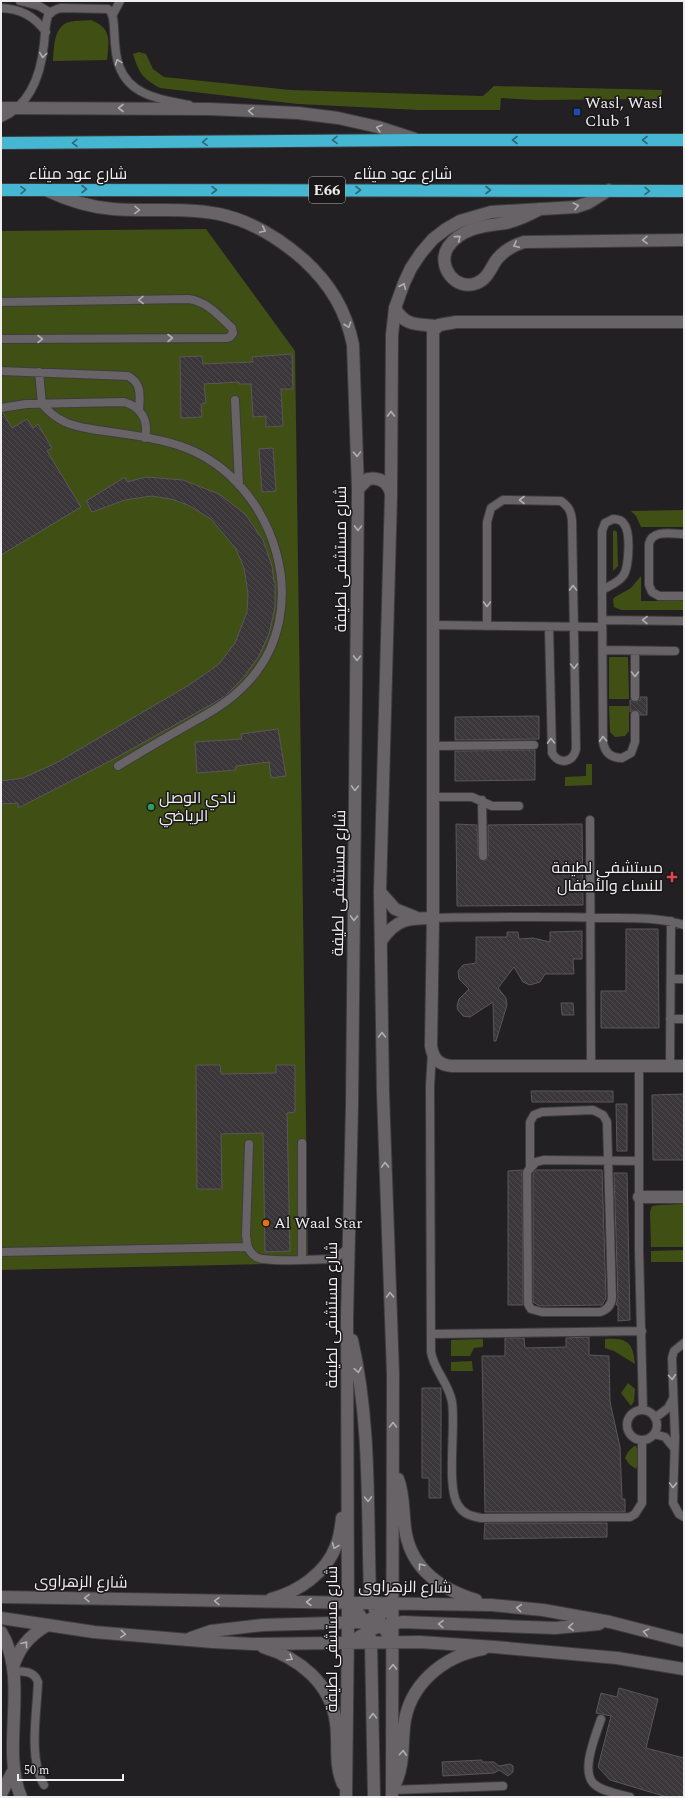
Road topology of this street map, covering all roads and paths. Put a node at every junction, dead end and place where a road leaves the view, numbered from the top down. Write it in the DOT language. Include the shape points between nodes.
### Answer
graph roads {
  1 [pos="20,1"];
  2 [pos="120,1"];
  3 [pos="1,8"];
  4 [pos="51,12"];
  5 [pos="113,14"];
  6 [pos="46,32"];
  7 [pos="1,108"];
  8 [pos="18,108"];
  9 [pos="209,109"];
  10 [pos="1,118"];
  11 [pos="416,140"];
  12 [pos="684,140"];
  13 [pos="1,143"];
  14 [pos="45,189"];
  15 [pos="1,190"];
  16 [pos="609,190"];
  17 [pos="684,191"];
  18 [pos="540,209"];
  19 [pos="684,240"];
  20 [pos="1,302"];
  21 [pos="395,308"];
  22 [pos="684,322"];
  23 [pos="436,326"];
  24 [pos="1,339"];
  25 [pos="1,371"];
  26 [pos="39,372"];
  27 [pos="235,400"];
  28 [pos="42,404"];
  29 [pos="1,408"];
  30 [pos="139,410"];
  31 [pos="145,438"];
  32 [pos="239,485"];
  33 [pos="358,489"];
  34 [pos="391,495"];
  35 [pos="684,534"];
  36 [pos="602,590"];
  37 [pos="684,596"];
  38 [pos="684,621"];
  39 [pos="602,624"];
  40 [pos="432,625"];
  41 [pos="487,626"];
  42 [pos="548,627"];
  43 [pos="574,627"];
  44 [pos="603,650"];
  45 [pos="635,651"];
  46 [pos="675,651"];
  47 [pos="635,697"];
  48 [pos="635,715"];
  49 [pos="433,746"];
  50 [pos="534,746"];
  51 [pos="118,766"];
  52 [pos="433,797"];
  53 [pos="482,800"];
  54 [pos="519,806"];
  55 [pos="590,820"];
  56 [pos="483,856"];
  57 [pos="380,892"];
  58 [pos="591,917"];
  59 [pos="418,918"];
  60 [pos="433,918"];
  61 [pos="671,921"];
  62 [pos="684,925"];
  63 [pos="381,941"];
  64 [pos="670,979"];
  65 [pos="684,979"];
  66 [pos="670,1019"];
  67 [pos="684,1019"];
  68 [pos="432,1052"];
  69 [pos="670,1066"];
  70 [pos="684,1066"];
  71 [pos="590,1067"];
  72 [pos="639,1067"];
  73 [pos="302,1143"];
  74 [pos="249,1144"];
  75 [pos="607,1161"];
  76 [pos="639,1161"];
  77 [pos="530,1167"];
  78 [pos="639,1197"];
  79 [pos="684,1197"];
  80 [pos="247,1247"];
  81 [pos="348,1248"];
  82 [pos="1,1252"];
  83 [pos="302,1259"];
  84 [pos="335,1259"];
  85 [pos="347,1270"];
  86 [pos="347,1318"];
  87 [pos="642,1331"];
  88 [pos="431,1334"];
  89 [pos="684,1344"];
  90 [pos="674,1398"];
  91 [pos="643,1410"];
  92 [pos="655,1418"];
  93 [pos="654,1434"];
  94 [pos="642,1440"];
  95 [pos="674,1448"];
  96 [pos="393,1464"];
  97 [pos="348,1495"];
  98 [pos="684,1517"];
  99 [pos="1,1597"];
  100 [pos="256,1602"];
  101 [pos="348,1602"];
  102 [pos="372,1602"];
  103 [pos="392,1603"];
  104 [pos="491,1605"];
  105 [pos="1,1618"];
  106 [pos="384,1622"];
  107 [pos="610,1622"];
  108 [pos="348,1624"];
  109 [pos="46,1626"];
  110 [pos="1,1632"];
  111 [pos="368,1632"];
  112 [pos="186,1640"];
  113 [pos="684,1641"];
  114 [pos="393,1642"];
  115 [pos="348,1643"];
  116 [pos="253,1644"];
  117 [pos="495,1646"];
  118 [pos="684,1669"];
  119 [pos="13,1670"];
  120 [pos="601,1718"];
  121 [pos="12,1773"];
  122 [pos="44,1785"];
  123 [pos="503,1786"];
  124 [pos="1,1794"];
  125 [pos="392,1794"];
  126 [pos="346,1795"];
  127 [pos="21,1797"];
  128 [pos="374,1797"];
  129 [pos="630,1797"];
  1 -- 4 [label="lane"];
  2 -- 5 [label="lane"];
  3 -- 6 [label="lane" via="21,11"];
  4 -- 5 [label="lane" via="61,8 108,9"];
  4 -- 6 [label="lane"];
  9 -- 5 [label="lane, one-way" via="154,98 132,85 118,63"];
  6 -- 8 [label="lane, one-way" via="39,74"];
  7 -- 8 [label="main road"];
  9 -- 8 [label="main road, one-way"];
  8 -- 10 [label="lane"];
  11 -- 9 [label="main road, one-way" via="378,127 338,118 298,113"];
  12 -- 11 [label="highway, شارع عود ميثاء, one-way"];
  11 -- 13 [label="highway, شارع عود ميثاء, one-way"];
  15 -- 14 [label="highway, شارع عود ميثاء / E66, one-way"];
  14 -- 16 [label="highway, شارع عود ميثاء / E66, one-way"];
  14 -- 33 [label="main road, شارع مستشفى لطيفة, one-way" via="89,206 219,214 246,222 270,234 311,267 324,280 350,327 353,345"];
  16 -- 17 [label="highway, شارع عود ميثاء / E66, one-way"];
  18 -- 16 [label="main road, one-way" via="588,203"];
  19 -- 18 [label="main road, one-way" via="524,242 505,251 483,280 477,283 462,284 450,275 446,269 445,254 448,247 463,233 474,228 507,223"];
  21 -- 18 [label="main road, one-way" via="404,283 420,253 446,229 460,221 491,212"];
  24 -- 20 [label="lane, one-way" via="227,338 233,333 232,328 208,306 189,299"];
  21 -- 23 [label="main road" via="405,321"];
  34 -- 21 [label="main road, one-way" via="392,342"];
  22 -- 23 [label="main road" via="470,322"];
  23 -- 40 [label="main road" via="433,336"];
  25 -- 26 [label="lane"];
  26 -- 28 [label="lane"];
  26 -- 30 [label="lane" via="128,376 139,386"];
  27 -- 32 [label="lane"];
  28 -- 29 [label="lane"];
  28 -- 30 [label="lane" via="124,402"];
  28 -- 31 [label="lane" via="66,423"];
  30 -- 31 [label="lane" via="146,422"];
  31 -- 32 [label="lane" via="185,448 208,459"];
  32 -- 51 [label="lane" via="268,528 280,566 282,609 270,649 255,673 230,699"];
  33 -- 34 [label="main road" via="368,479 378,479 387,485"];
  33 -- 81 [label="main road, شارع مستشفى لطيفة, one-way" via="352,1114"];
  34 -- 57 [label="main road"];
  35 -- 37 [label="lane" via="657,534 649,544 649,585 652,592 659,596"];
  36 -- 36 [label="lane" via="618,582 627,567 627,528 618,519 609,520 603,526"];
  36 -- 39 [label="lane"];
  38 -- 39 [label="lane, one-way"];
  39 -- 43 [label="lane"];
  39 -- 44 [label="lane"];
  40 -- 41 [label="lane"];
  40 -- 49 [label="main road"];
  41 -- 42 [label="lane"];
  43 -- 41 [label="lane, one-way" via="572,512 561,501 554,500 503,500 491,508 487,522"];
  42 -- 43 [label="lane"];
  43 -- 42 [label="lane, one-way" via="576,749 575,755 566,762 554,758 552,753"];
  44 -- 45 [label="lane"];
  48 -- 44 [label="lane, one-way" via="635,742 631,753 622,758 611,756 603,742"];
  45 -- 46 [label="lane"];
  45 -- 47 [label="lane, one-way"];
  49 -- 50 [label="lane"];
  49 -- 52 [label="main road"];
  52 -- 53 [label="lane" via="472,797"];
  52 -- 60 [label="main road"];
  53 -- 54 [label="lane" via="492,806"];
  53 -- 56 [label="lane"];
  55 -- 58 [label="lane"];
  57 -- 59 [label="main road" via="395,909"];
  57 -- 63 [label="main road"];
  58 -- 60 [label="lane"];
  58 -- 61 [label="lane"];
  58 -- 71 [label="lane"];
  59 -- 60 [label="main road"];
  59 -- 63 [label="main road" via="399,922"];
  60 -- 68 [label="main road"];
  61 -- 62 [label="lane"];
  61 -- 64 [label="lane"];
  96 -- 63 [label="main road, one-way" via="393,1374"];
  64 -- 65 [label="lane"];
  64 -- 66 [label="lane"];
  66 -- 67 [label="lane"];
  66 -- 69 [label="lane"];
  68 -- 71 [label="main road" via="445,1066"];
  68 -- 88 [label="lane"];
  69 -- 70 [label="main road"];
  69 -- 72 [label="main road"];
  71 -- 72 [label="main road"];
  72 -- 76 [label="lane"];
  73 -- 83 [label="lane"];
  74 -- 80 [label="lane"];
  75 -- 76 [label="lane"];
  75 -- 77 [label="lane" via="544,1160"];
  75 -- 77 [label="lane" via="606,1122 601,1112 542,1112 534,1115 530,1122"];
  75 -- 77 [label="lane" via="612,1298 607,1309 600,1312 542,1312 528,1304 526,1178"];
  76 -- 78 [label="lane"];
  78 -- 79 [label="main road"];
  78 -- 87 [label="lane"];
  80 -- 82 [label="lane"];
  80 -- 83 [label="lane" via="261,1259"];
  81 -- 84 [label="lane"];
  81 -- 85 [label="main road, شارع مستشفى لطيفة"];
  83 -- 84 [label="lane"];
  84 -- 85 [label="lane"];
  85 -- 86 [label="main road, شارع مستشفى لطيفة"];
  86 -- 97 [label="main road, شارع مستشفى لطيفة"];
  86 -- 102 [label="main road, one-way" via="365,1423"];
  87 -- 88 [label="lane"];
  87 -- 91 [label="lane"];
  88 -- 94 [label="lane" via="434,1365 448,1388 452,1402 453,1492 463,1512 481,1518 630,1517 642,1503"];
  89 -- 90 [label="lane, one-way" via="679,1346 672,1358"];
  90 -- 92 [label="lane" via="668,1408"];
  90 -- 95 [label="lane"];
  91 -- 92 [label="lane"];
  91 -- 94 [label="lane" via="631,1414 627,1422 630,1435"];
  92 -- 93 [label="lane"];
  93 -- 94 [label="lane"];
  93 -- 95 [label="lane" via="668,1440"];
  95 -- 98 [label="lane, one-way" via="673,1503 679,1514"];
  96 -- 103 [label="main road"];
  104 -- 96 [label="main road, one-way" via="455,1593 425,1571 416,1558 405,1529 400,1482"];
  97 -- 100 [label="main road, one-way" via="336,1546 321,1570 308,1582 292,1591"];
  97 -- 101 [label="main road, شارع مستشفى لطيفة"];
  100 -- 99 [label="main road, شارع الزهراوى, one-way"];
  101 -- 100 [label="main road, شارع الزهراوى, one-way"];
  101 -- 102 [label="main road, شارع الزهراوى"];
  101 -- 108 [label="main road, شارع مستشفى لطيفة"];
  101 -- 111 [label="main road" via="358,1611"];
  102 -- 103 [label="main road, شارع الزهراوى"];
  102 -- 106 [label="main road"];
  103 -- 104 [label="main road, شارع الزهراوى"];
  103 -- 106 [label="main road"];
  107 -- 104 [label="main road, شارع الزهراوى, one-way" via="543,1610"];
  105 -- 109 [label="main road"];
  107 -- 106 [label="main road, one-way" via="555,1628"];
  106 -- 111 [label="main road"];
  106 -- 114 [label="main road"];
  113 -- 107 [label="main road, شارع الزهراوى, one-way"];
  108 -- 111 [label="main road"];
  108 -- 112 [label="main road" via="263,1624 211,1631"];
  108 -- 115 [label="main road, شارع مستشفى لطيفة"];
  109 -- 112 [label="main road, one-way"];
  119 -- 109 [label="main road, one-way" via="21,1648 28,1639"];
  110 -- 119 [label="main road" via="8,1645"];
  111 -- 114 [label="main road"];
  111 -- 115 [label="main road"];
  128 -- 111 [label="main road, one-way"];
  112 -- 116 [label="main road"];
  114 -- 117 [label="main road"];
  125 -- 114 [label="main road, one-way"];
  115 -- 116 [label="main road"];
  115 -- 126 [label="main road, شارع مستشفى لطيفة"];
  116 -- 126 [label="main road, one-way" via="289,1657 316,1678 325,1690 336,1723 338,1767"];
  117 -- 118 [label="main road" via="617,1658"];
  125 -- 117 [label="main road, one-way" via="402,1764 407,1713 418,1688 439,1667 457,1657"];
  119 -- 121 [label="main road"];
  119 -- 122 [label="lane" via="29,1672 38,1682 34,1753 36,1767"];
  120 -- 129 [label="lane" via="588,1765 590,1779 601,1788"];
  121 -- 124 [label="main road"];
  121 -- 127 [label="main road"];
  123 -- 125 [label="lane"];
}
